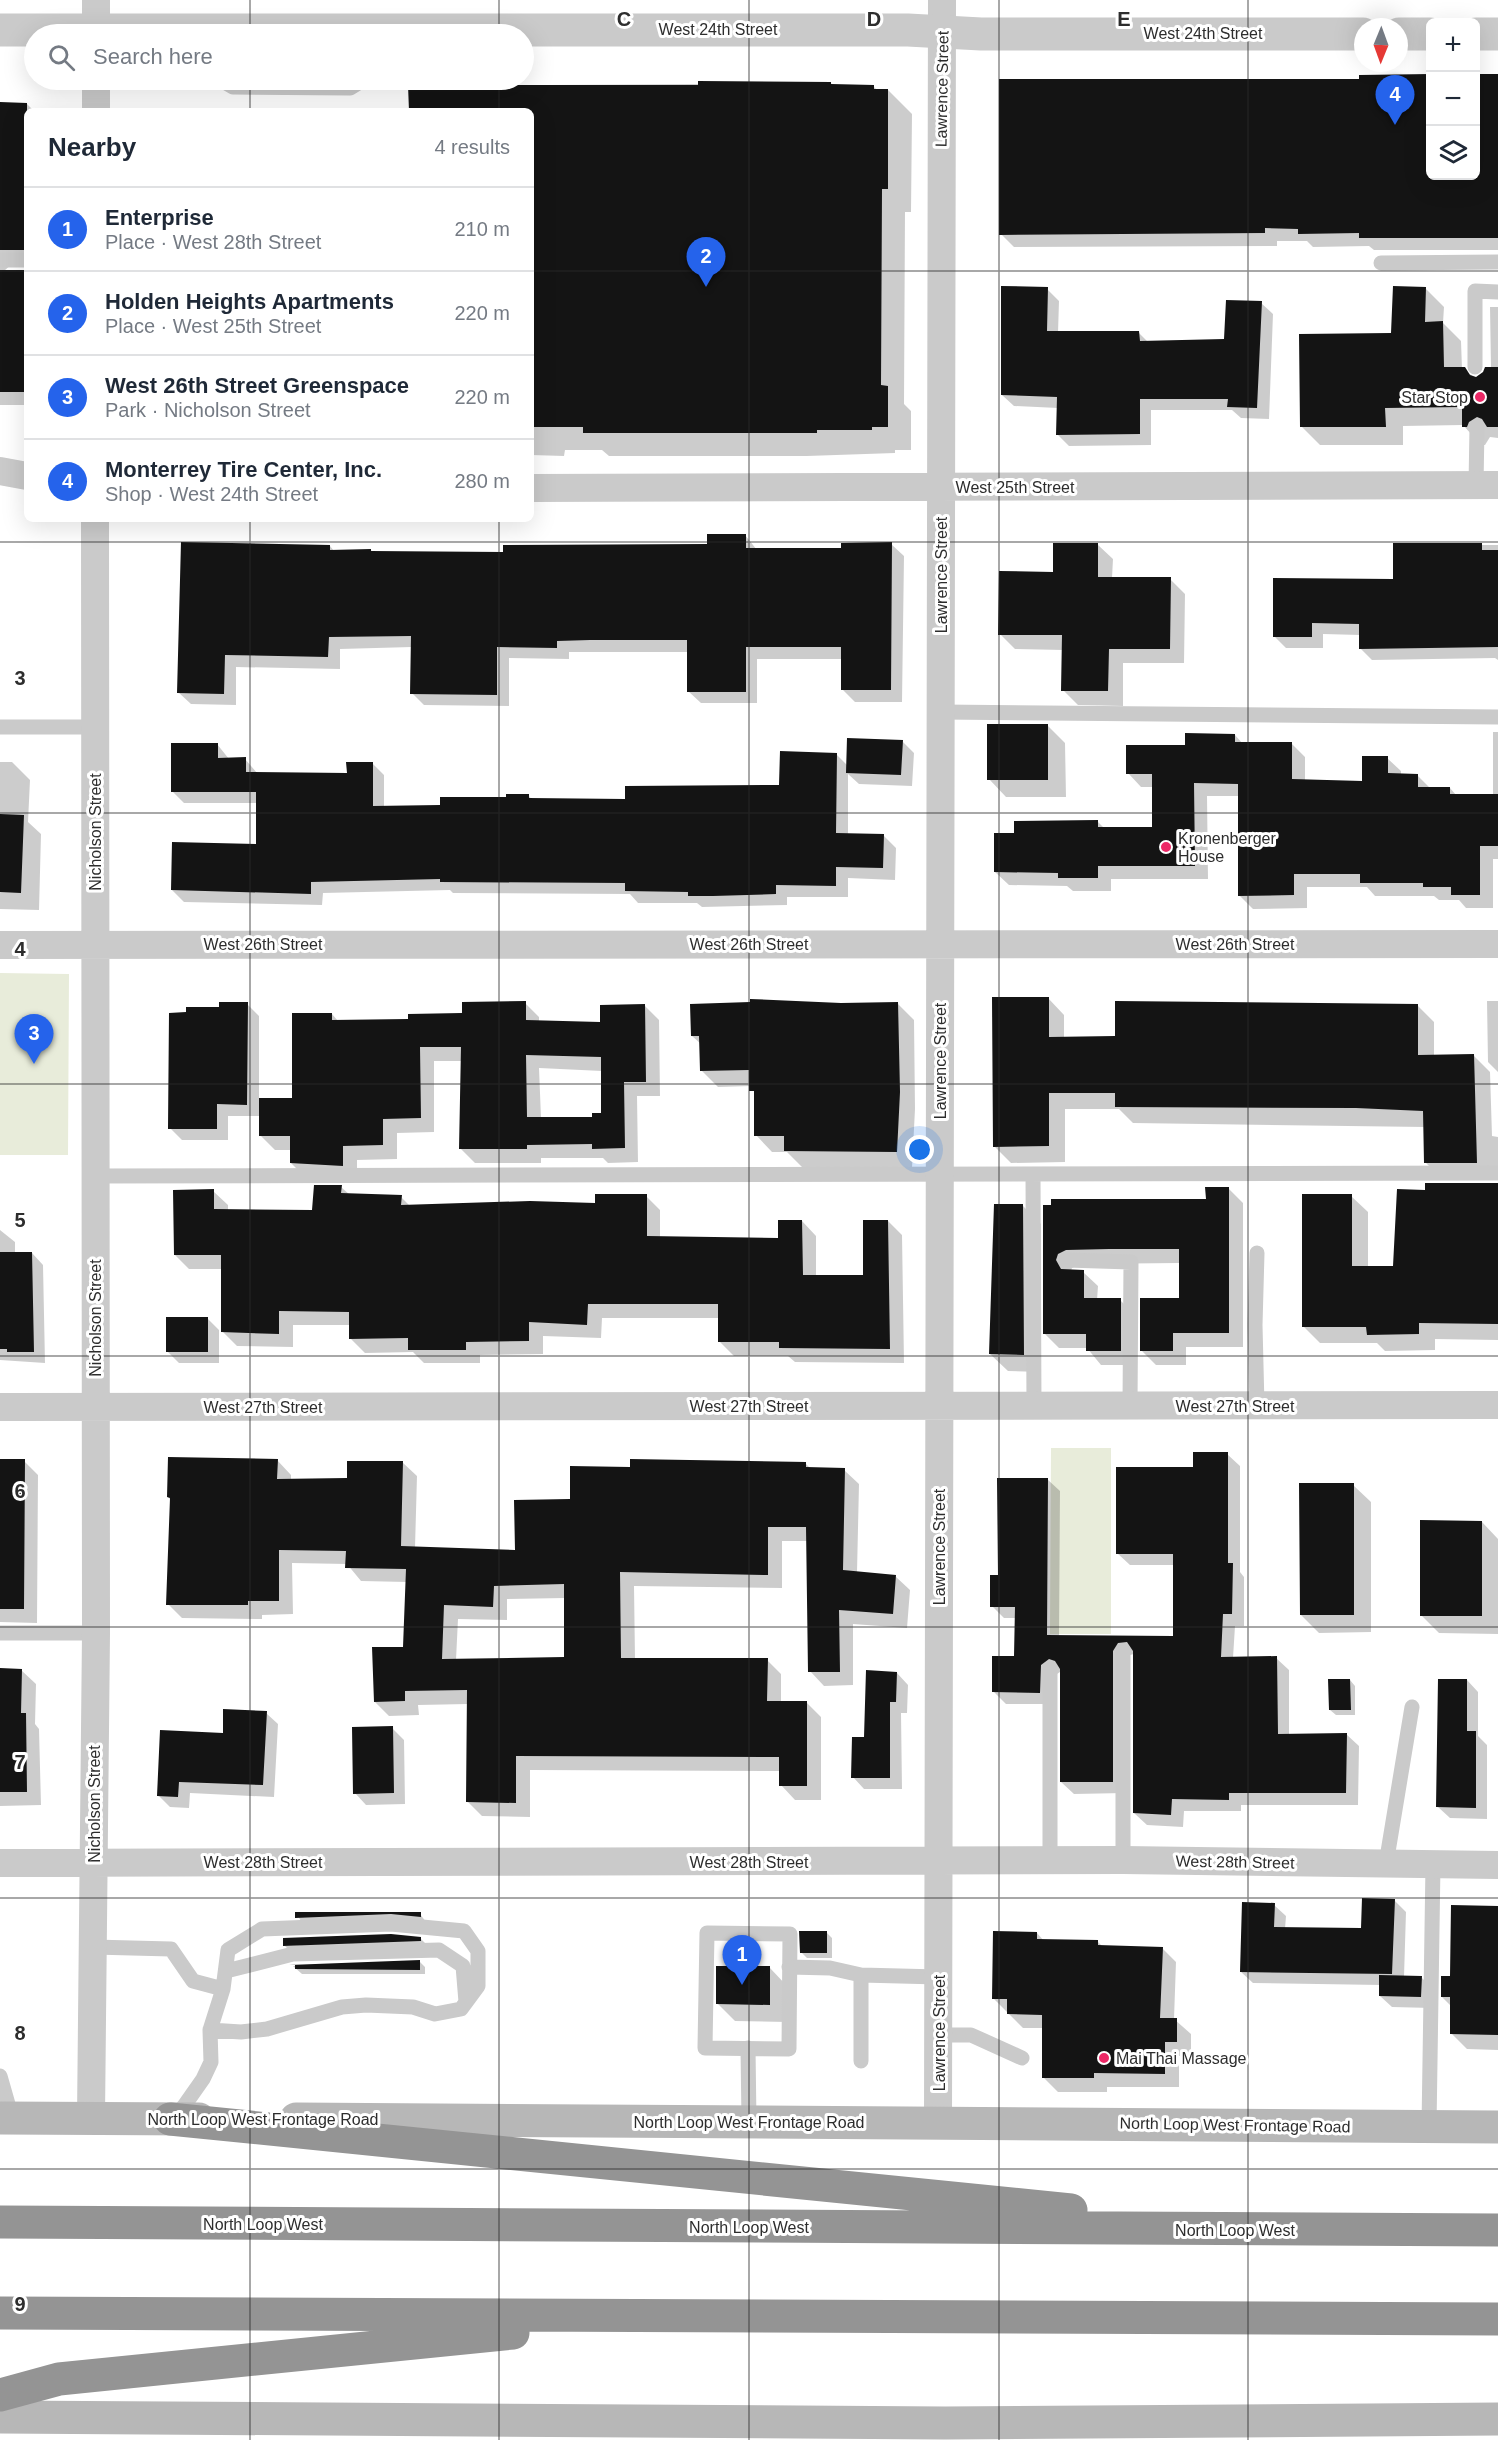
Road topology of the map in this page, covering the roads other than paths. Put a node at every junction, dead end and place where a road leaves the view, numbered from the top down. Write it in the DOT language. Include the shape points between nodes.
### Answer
graph roads {
  1 [pos="942,0"];
  2 [pos="96,22"];
  3 [pos="72,24"];
  4 [pos="117,24"];
  5 [pos="24,28"];
  6 [pos="0,30"];
  7 [pos="534,31"];
  8 [pos="942,32"];
  9 [pos="1354,34"];
  10 [pos="1408,34"];
  11 [pos="1426,34"];
  12 [pos="1480,34"];
  13 [pos="1498,34"];
  14 [pos="96,90"];
  15 [pos="96,108"];
  16 [pos="0,260"];
  17 [pos="24,260"];
  18 [pos="1498,262"];
  19 [pos="1381,263"];
  20 [pos="1498,292"];
  21 [pos="1475,367"];
  22 [pos="1477,427"];
  23 [pos="0,471"];
  24 [pos="24,475"];
  25 [pos="1487,485"];
  26 [pos="941,487"];
  27 [pos="534,488"];
  28 [pos="95,522"];
  29 [pos="941,712"];
  30 [pos="1498,717"];
  31 [pos="0,727"];
  32 [pos="94,727"];
  33 [pos="1497,939"];
  34 [pos="96,944"];
  35 [pos="940,944"];
  36 [pos="0,945"];
  37 [pos="1498,1173"];
  38 [pos="940,1174"];
  39 [pos="1033,1174"];
  40 [pos="95,1176"];
  41 [pos="1257,1253"];
  42 [pos="1066,1260"];
  43 [pos="1498,1405"];
  44 [pos="940,1406"];
  45 [pos="1034,1406"];
  46 [pos="1130,1406"];
  47 [pos="1257,1406"];
  48 [pos="0,1407"];
  49 [pos="95,1407"];
  50 [pos="0,1633"];
  51 [pos="96,1633"];
  52 [pos="1124,1652"];
  53 [pos="1050,1669"];
  54 [pos="1412,1707"];
  55 [pos="1050,1860"];
  56 [pos="1123,1860"];
  57 [pos="939,1862"];
  58 [pos="0,1863"];
  59 [pos="94,1863"];
  60 [pos="1386,1864"];
  61 [pos="1433,1864"];
  62 [pos="1498,1865"];
  63 [pos="93,1947"];
  64 [pos="789,1967"];
  65 [pos="226,1971"];
  66 [pos="861,1975"];
  67 [pos="939,1977"];
  68 [pos="223,1989"];
  69 [pos="466,2002"];
  70 [pos="210,2030"];
  71 [pos="939,2035"];
  72 [pos="748,2048"];
  73 [pos="1022,2058"];
  74 [pos="861,2061"];
  75 [pos="0,2076"];
  76 [pos="92,2117"];
  77 [pos="6,2118"];
  78 [pos="170,2119"];
  79 [pos="749,2122"];
  80 [pos="938,2123"];
  81 [pos="1429,2127"];
  82 [pos="1498,2127"];
  83 [pos="0,2222"];
  84 [pos="1275,2230"];
  85 [pos="1498,2230"];
  86 [pos="0,2313"];
  87 [pos="690,2315"];
  88 [pos="1498,2319"];
  89 [pos="0,2395"];
  90 [pos="0,2417"];
  91 [pos="1498,2419"];
  92 [pos="944,2431"];
  1 -- 8 [label="street, Lawrence Street"];
  2 -- 3 [label="street, West 24th Street"];
  2 -- 4 [label="street, West 24th Street"];
  5 -- 6 [label="street, West 24th Street"];
  7 -- 8 [label="street, West 24th Street"];
  8 -- 9 [label="street, West 24th Street"];
  8 -- 26 [label="street, Lawrence Street"];
  10 -- 11 [label="street"];
  12 -- 13 [label="street"];
  14 -- 15 [label="street"];
  16 -- 17 [label="lane"];
  18 -- 19 [label="lane"];
  20 -- 21 [label="lane" via="1475,291"];
  22 -- 25 [label="lane"];
  23 -- 24 [label="street"];
  25 -- 26 [label="street, West 25th Street"];
  26 -- 27 [label="street, West 25th Street"];
  26 -- 29 [label="street, Lawrence Street"];
  28 -- 32 [label="street, Nicholson Street"];
  29 -- 30 [label="lane"];
  29 -- 35 [label="street, Lawrence Street"];
  31 -- 32 [label="lane"];
  32 -- 34 [label="street, Nicholson Street"];
  33 -- 35 [label="street, West 26th Street"];
  34 -- 35 [label="street, West 26th Street"];
  34 -- 36 [label="street, West 26th Street"];
  34 -- 40 [label="street, Nicholson Street"];
  35 -- 38 [label="street, Lawrence Street"];
  37 -- 39 [label="lane"];
  38 -- 39 [label="lane"];
  38 -- 40 [label="lane"];
  38 -- 44 [label="street, Lawrence Street"];
  39 -- 45 [label="lane"];
  40 -- 49 [label="street, Nicholson Street"];
  41 -- 47 [label="lane"];
  42 -- 46 [label="lane" via="1131,1262"];
  43 -- 47 [label="street, West 27th Street"];
  44 -- 45 [label="street, West 27th Street"];
  44 -- 49 [label="street, West 27th Street"];
  44 -- 57 [label="street, Lawrence Street"];
  45 -- 46 [label="street, West 27th Street"];
  46 -- 47 [label="street, West 27th Street"];
  48 -- 49 [label="street, West 27th Street"];
  49 -- 51 [label="street, Nicholson Street"];
  50 -- 51 [label="lane"];
  51 -- 59 [label="street, Nicholson Street"];
  52 -- 56 [label="lane"];
  53 -- 55 [label="lane"];
  54 -- 60 [label="lane"];
  55 -- 56 [label="street, West 28th Street"];
  55 -- 57 [label="street, West 28th Street"];
  56 -- 60 [label="street, West 28th Street"];
  57 -- 59 [label="street, West 28th Street"];
  57 -- 67 [label="street, Lawrence Street"];
  58 -- 59 [label="street, West 28th Street"];
  59 -- 63 [label="street, Nicholson Street"];
  60 -- 61 [label="street, West 28th Street"];
  61 -- 62 [label="street, West 28th Street"];
  61 -- 81 [label="lane"];
  63 -- 68 [label="lane" via="171,1949 193,1981"];
  63 -- 76 [label="street, Nicholson Street"];
  64 -- 66 [label="lane" via="830,1968"];
  64 -- 72 [label="lane" via="789,2049"];
  64 -- 72 [label="lane" via="790,1934 707,1933 705,2048"];
  65 -- 68 [label="lane"];
  65 -- 69 [label="lane" via="293,1954 439,1950 463,1966"];
  65 -- 69 [label="lane" via="228,1950 262,1929 391,1924 464,1931 478,1951 478,1986"];
  66 -- 67 [label="lane"];
  66 -- 74 [label="lane"];
  67 -- 71 [label="street, Lawrence Street"];
  68 -- 70 [label="lane"];
  69 -- 70 [label="lane" via="461,2009 435,2013 413,2007 342,2007 267,2029"];
  70 -- 78 [label="lane" via="211,2062 184,2106"];
  71 -- 73 [label="lane" via="971,2035"];
  71 -- 80 [label="street, Lawrence Street"];
  72 -- 79 [label="lane"];
  75 -- 77 [label="lane"];
  76 -- 77 [label="main road, North Loop West Frontage Road"];
  76 -- 78 [label="main road, North Loop West Frontage Road"];
  78 -- 79 [label="main road, North Loop West Frontage Road"];
  78 -- 84 [label="highway"];
  79 -- 80 [label="main road, North Loop West Frontage Road"];
  80 -- 81 [label="main road, North Loop West Frontage Road"];
  81 -- 82 [label="main road, North Loop West Frontage Road"];
  83 -- 84 [label="highway, North Loop West"];
  84 -- 85 [label="highway, North Loop West"];
  86 -- 87 [label="highway"];
  87 -- 88 [label="highway"];
  87 -- 89 [label="highway" via="59,2379"];
  90 -- 92 [label="main road"];
  91 -- 92 [label="main road"];
}
